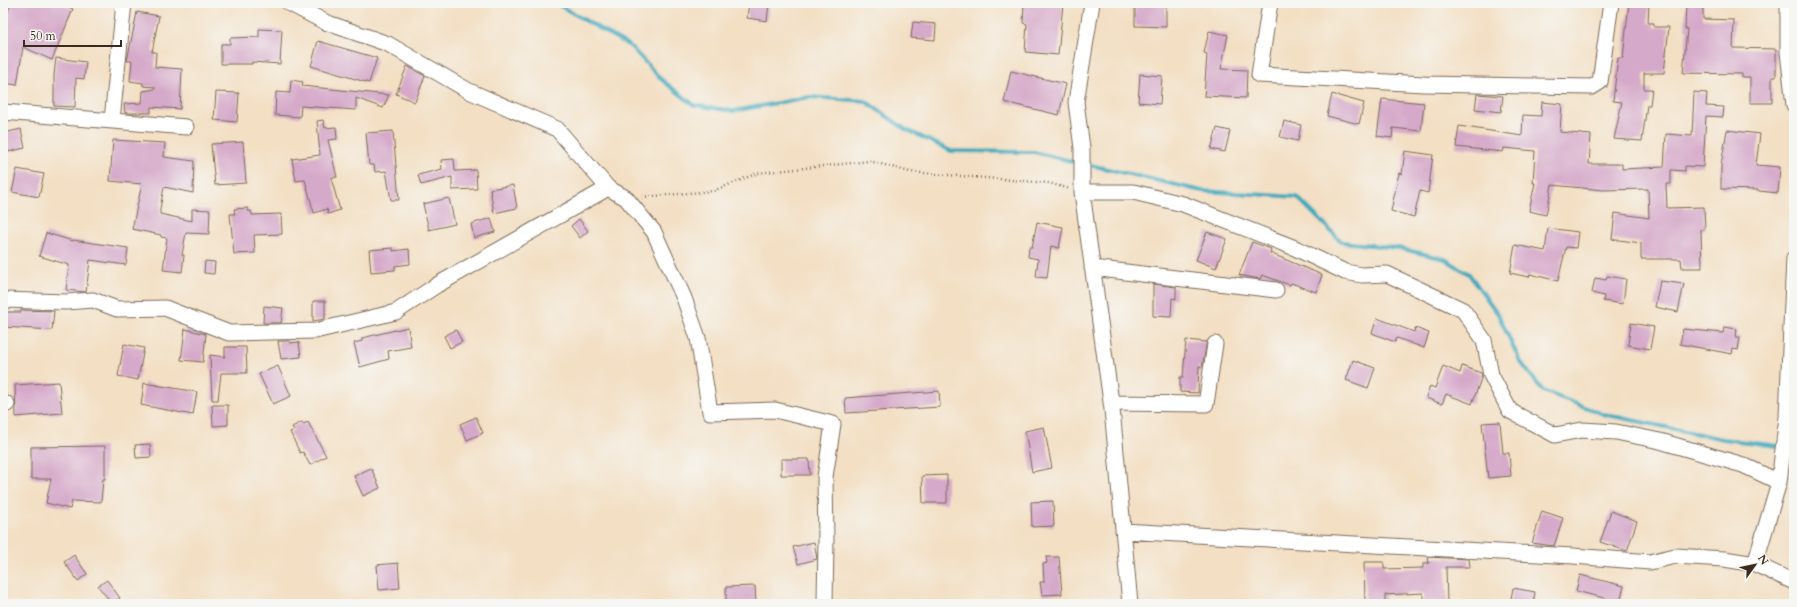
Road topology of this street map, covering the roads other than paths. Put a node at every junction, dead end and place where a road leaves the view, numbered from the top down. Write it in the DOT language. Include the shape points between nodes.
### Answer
graph roads {
  1 [pos="124,3"];
  2 [pos="289,3"];
  3 [pos="1092,3"];
  4 [pos="1270,3"];
  5 [pos="1611,3"];
  6 [pos="1788,3"];
  7 [pos="1794,105"];
  8 [pos="3,112"];
  9 [pos="112,120"];
  10 [pos="186,127"];
  11 [pos="608,188"];
  12 [pos="1082,192"];
  13 [pos="1794,258"];
  14 [pos="1092,268"];
  15 [pos="1276,290"];
  16 [pos="3,300"];
  17 [pos="1215,344"];
  18 [pos="1792,380"];
  19 [pos="1111,403"];
  20 [pos="1779,482"];
  21 [pos="1123,531"];
  22 [pos="1755,564"];
  23 [pos="1794,582"];
  24 [pos="825,604"];
  25 [pos="1130,604"];
  1 -- 9 [label="street"];
  2 -- 11 [label="street" via="326,22 388,44 469,91 557,129"];
  3 -- 12 [label="street" via="1076,102 1082,148"];
  4 -- 5 [label="street" via="1259,75 1424,84 1592,87 1600,82"];
  6 -- 7 [label="street" via="1788,52"];
  8 -- 9 [label="street"];
  9 -- 10 [label="street"];
  11 -- 16 [label="street" via="396,312 315,331 229,333 165,308 117,309 93,300"];
  11 -- 24 [label="street" via="626,198 654,232 684,298 698,338 710,412 775,410 833,424 824,477"];
  12 -- 14 [label="street"];
  12 -- 20 [label="street" via="1133,192 1183,204 1295,248 1345,272 1362,275 1387,274 1462,310 1484,340 1491,375 1510,411 1555,435 1582,430 1616,432 1660,441 1743,465"];
  13 -- 18 [label="street"];
  14 -- 15 [label="street"];
  14 -- 19 [label="street"];
  17 -- 19 [label="street" via="1206,404"];
  18 -- 20 [label="street"];
  19 -- 21 [label="street"];
  20 -- 22 [label="street"];
  21 -- 22 [label="street" via="1650,562 1675,556"];
  21 -- 25 [label="street"];
  22 -- 23 [label="street"];
}
